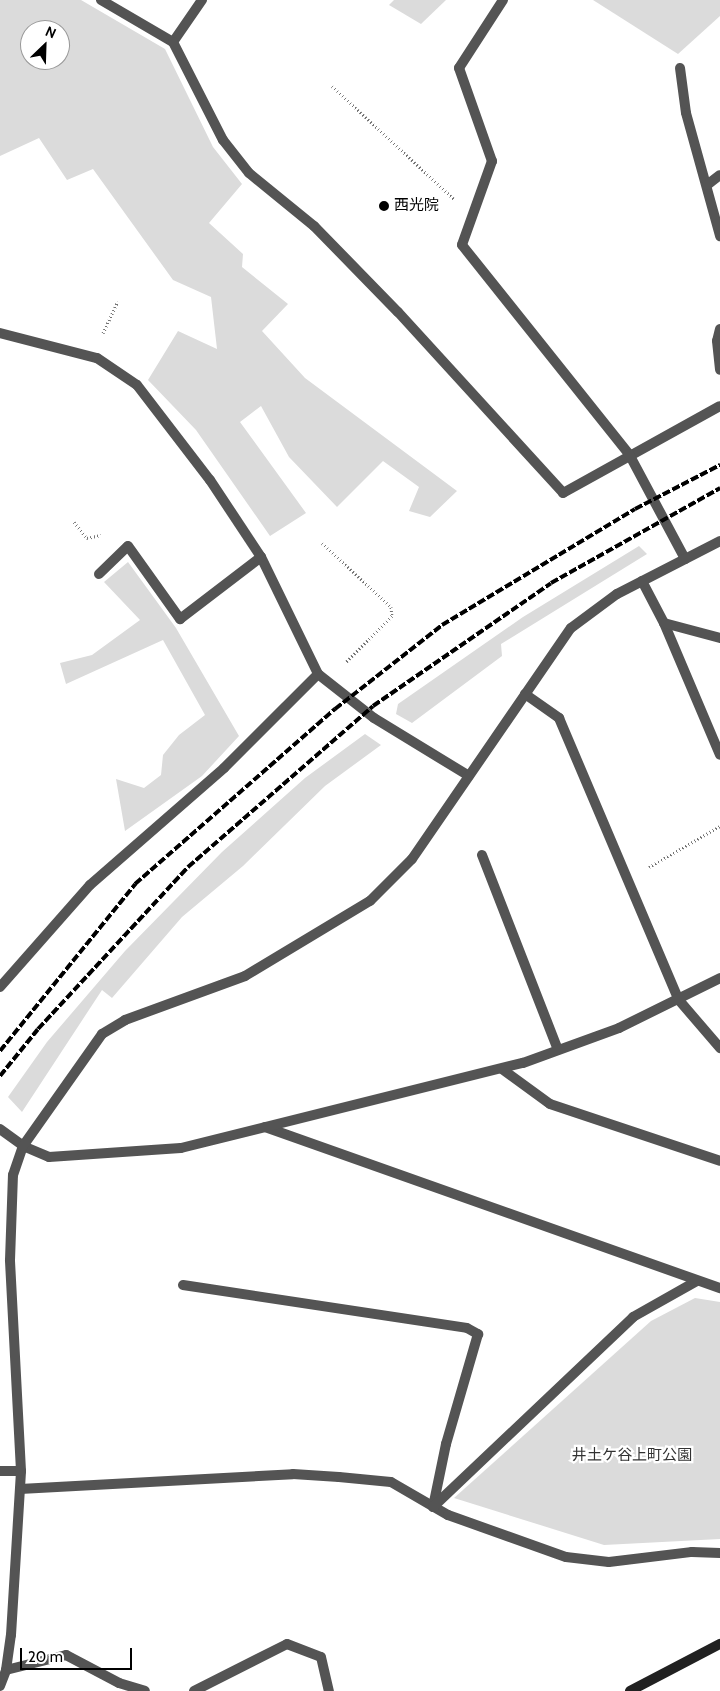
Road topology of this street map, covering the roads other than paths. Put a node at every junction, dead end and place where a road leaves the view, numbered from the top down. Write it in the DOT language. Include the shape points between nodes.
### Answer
graph roads {
  1 [pos="101,0"];
  2 [pos="202,0"];
  3 [pos="503,0"];
  4 [pos="173,42"];
  5 [pos="680,68"];
  6 [pos="720,175"];
  7 [pos="706,186"];
  8 [pos="720,236"];
  9 [pos="720,329"];
  10 [pos="0,334"];
  11 [pos="720,370"];
  12 [pos="720,406"];
  13 [pos="629,454"];
  14 [pos="720,541"];
  15 [pos="261,556"];
  16 [pos="685,559"];
  17 [pos="98,574"];
  18 [pos="642,582"];
  19 [pos="664,623"];
  20 [pos="720,638"];
  21 [pos="322,677"];
  22 [pos="526,694"];
  23 [pos="720,755"];
  24 [pos="470,776"];
  25 [pos="482,855"];
  26 [pos="720,978"];
  27 [pos="0,988"];
  28 [pos="678,999"];
  29 [pos="720,1048"];
  30 [pos="558,1050"];
  31 [pos="502,1069"];
  32 [pos="264,1127"];
  33 [pos="0,1129"];
  34 [pos="23,1146"];
  35 [pos="720,1161"];
  36 [pos="697,1281"];
  37 [pos="183,1285"];
  38 [pos="720,1288"];
  39 [pos="0,1471"];
  40 [pos="21,1471"];
  41 [pos="20,1489"];
  42 [pos="433,1507"];
  43 [pos="720,1553"];
  44 [pos="720,1644"];
  45 [pos="3,1670"];
  46 [pos="0,1686"];
  47 [pos="145,1691"];
  48 [pos="194,1691"];
  49 [pos="329,1691"];
  50 [pos="630,1691"];
  1 -- 4 [label="street"];
  2 -- 4 [label="street"];
  3 -- 13 [label="street" via="459,68 492,161 462,245"];
  4 -- 13 [label="street" via="222,140 249,173 327,240 563,493"];
  5 -- 7 [label="street" via="686,113"];
  6 -- 7 [label="street"];
  7 -- 8 [label="street"];
  9 -- 11 [label="street" via="717,341"];
  10 -- 15 [label="street" via="92,357 137,385 169,423"];
  12 -- 13 [label="street"];
  13 -- 16 [label="street"];
  14 -- 16 [label="street"];
  15 -- 17 [label="street" via="180,619 128,546"];
  15 -- 21 [label="street"];
  16 -- 18 [label="street"];
  18 -- 19 [label="street"];
  18 -- 22 [label="street" via="617,594 571,628"];
  19 -- 20 [label="street"];
  19 -- 23 [label="street"];
  21 -- 24 [label="street" via="374,718"];
  21 -- 27 [label="street" via="90,886"];
  22 -- 24 [label="street"];
  22 -- 28 [label="street" via="559,718"];
  24 -- 34 [label="street" via="412,858 370,901 246,976 125,1020 102,1034"];
  25 -- 30 [label="street"];
  26 -- 28 [label="street"];
  28 -- 29 [label="street"];
  28 -- 30 [label="street" via="619,1028"];
  30 -- 31 [label="street"];
  31 -- 32 [label="street"];
  31 -- 35 [label="street" via="550,1104"];
  32 -- 34 [label="street" via="180,1148 50,1157"];
  32 -- 36 [label="street"];
  33 -- 34 [label="street"];
  34 -- 40 [label="street" via="13,1175 10,1260"];
  36 -- 38 [label="street"];
  36 -- 42 [label="street" via="633,1317"];
  37 -- 42 [label="street" via="467,1328 478,1334 446,1444"];
  39 -- 40 [label="street"];
  40 -- 41 [label="street"];
  41 -- 42 [label="street" via="293,1474 391,1482"];
  41 -- 45 [label="street"];
  42 -- 43 [label="street" via="566,1557 609,1562 692,1552"];
  44 -- 50 [label="main road"];
  45 -- 46 [label="street"];
  45 -- 47 [label="street" via="66,1655 120,1683"];
  48 -- 49 [label="street" via="287,1644 321,1657"];
}
